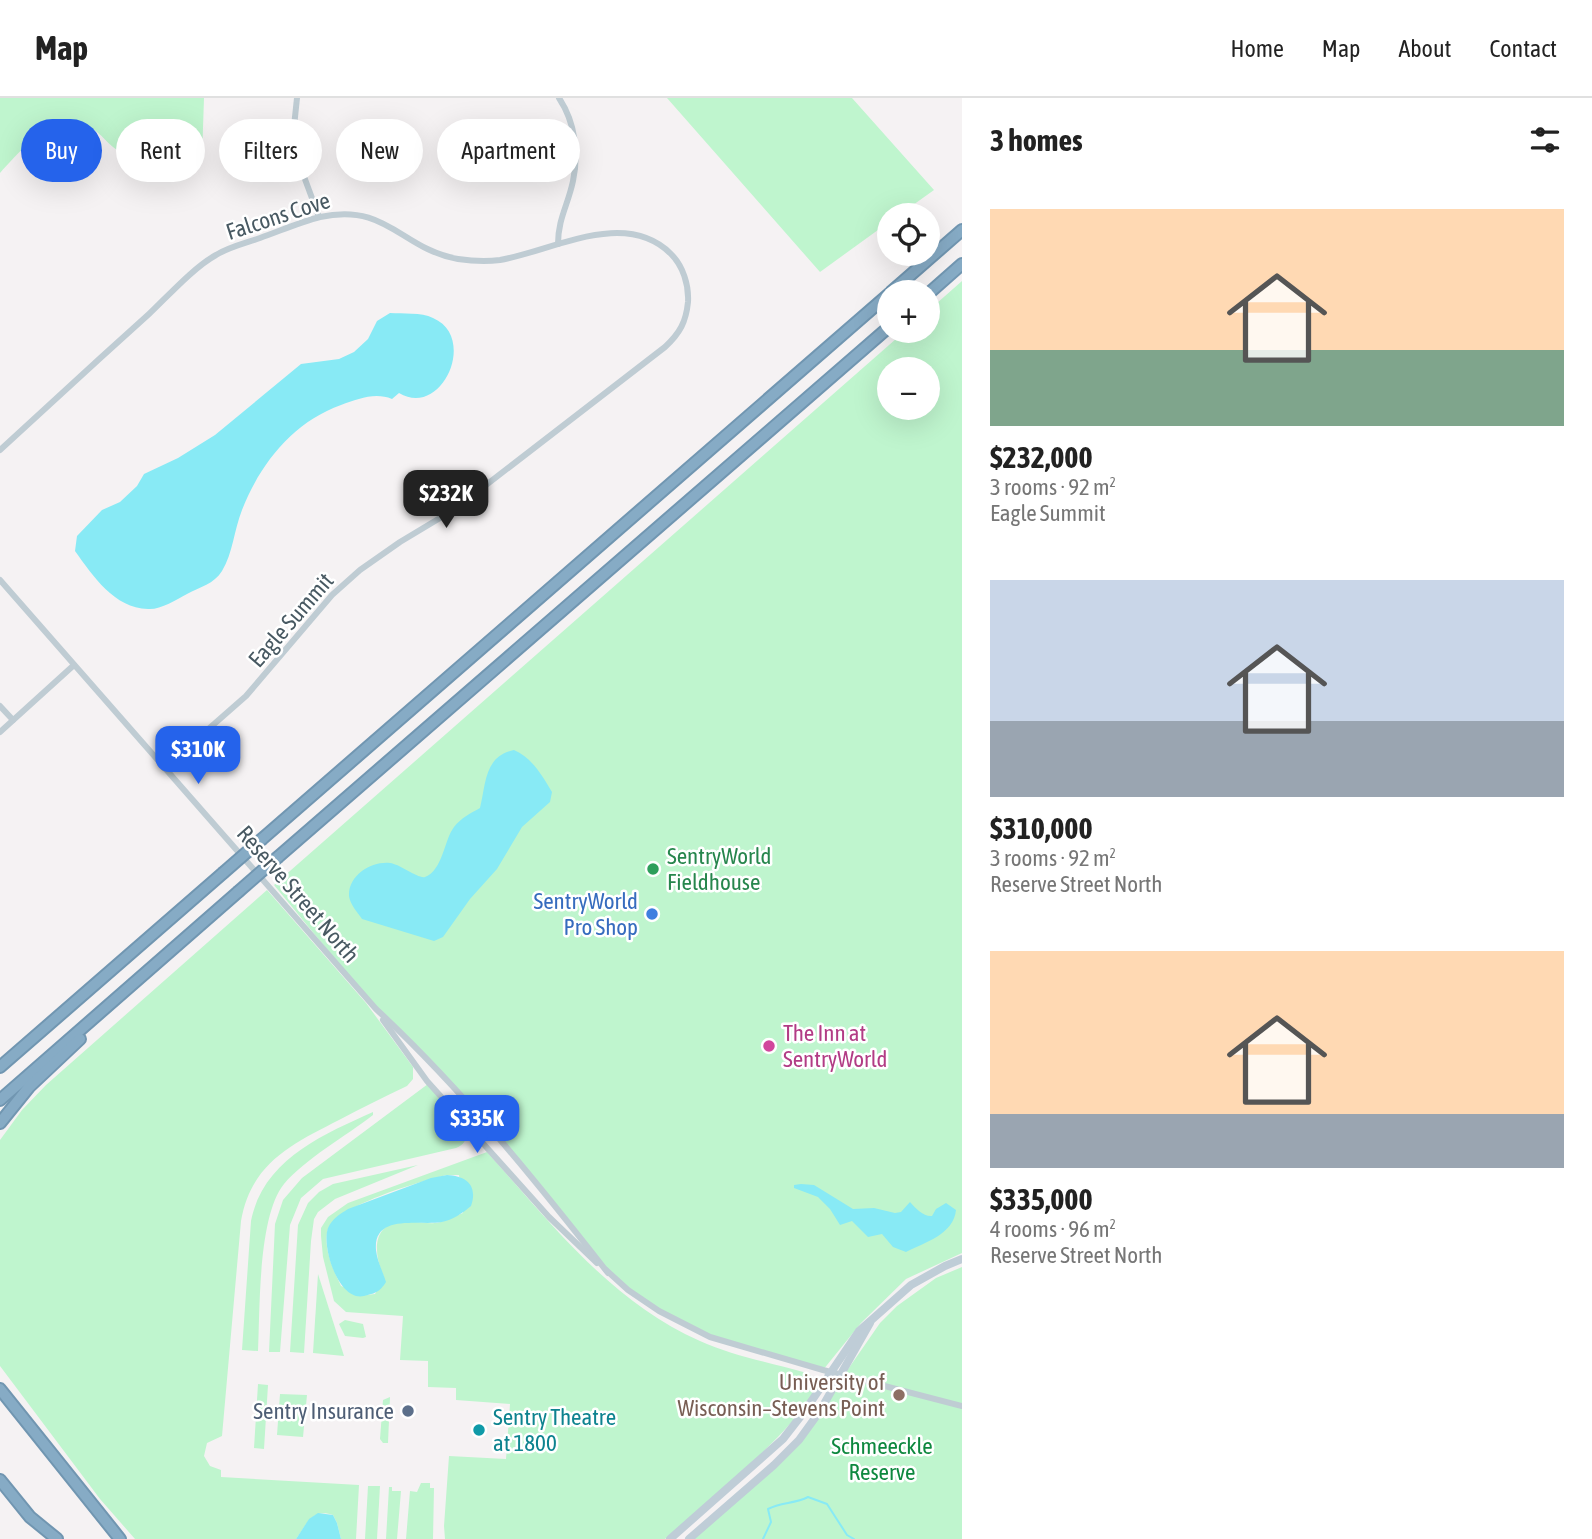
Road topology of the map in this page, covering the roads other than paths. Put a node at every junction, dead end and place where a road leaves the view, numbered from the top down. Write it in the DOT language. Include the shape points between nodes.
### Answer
graph roads {
  1 [pos="297,98"];
  2 [pos="559,98"];
  3 [pos="319,217"];
  4 [pos="962,230"];
  5 [pos="558,244"];
  6 [pos="962,264"];
  7 [pos="905,280"];
  8 [pos="940,283"];
  9 [pos="687,285"];
  10 [pos="877,304"];
  11 [pos="877,337"];
  12 [pos="0,450"];
  13 [pos="0,580"];
  14 [pos="74,665"];
  15 [pos="0,706"];
  16 [pos="13,720"];
  17 [pos="0,732"];
  18 [pos="164,768"];
  19 [pos="116,998"];
  20 [pos="376,1009"];
  21 [pos="0,1067"];
  22 [pos="0,1100"];
  23 [pos="0,1123"];
  24 [pos="962,1259"];
  25 [pos="608,1273"];
  26 [pos="872,1321"];
  27 [pos="831,1373"];
  28 [pos="841,1375"];
  29 [pos="0,1379"];
  30 [pos="0,1389"];
  31 [pos="962,1406"];
  32 [pos="22,1415"];
  33 [pos="0,1480"];
  34 [pos="57,1539"];
  35 [pos="120,1539"];
  36 [pos="670,1539"];
  37 [pos="689,1539"];
  1 -- 3 [label="street" via="296,155"];
  2 -- 5 [label="street" via="567,111 576,159 558,225"];
  3 -- 5 [label="street, Falcons Cove" via="366,216 426,248 456,258 495,261"];
  3 -- 12 [label="street, Falcons Cove" via="215,255"];
  4 -- 7 [label="highway"];
  5 -- 9 [label="street, Falcons Cove" via="606,235 642,236 677,260"];
  6 -- 8 [label="highway"];
  9 -- 18 [label="street, Eagle Summit" via="686,320 665,347 455,509 360,570 324,604 246,696"];
  10 -- 21 [label="highway, bridge"];
  11 -- 19 [label="highway, bridge"];
  13 -- 14 [label="street, Reserve Street North"];
  14 -- 16 [label="street"];
  14 -- 18 [label="street, Reserve Street North"];
  15 -- 16 [label="street"];
  16 -- 17 [label="street"];
  18 -- 20 [label="street, Reserve Street North"];
  19 -- 22 [label="highway"];
  19 -- 23 [label="highway" via="112,1011 29,1087"];
  20 -- 25 [label="street, Reserve Street North" via="421,1051"];
  20 -- 25 [label="street, Reserve Street North" via="427,1081 549,1217"];
  24 -- 26 [label="street" via="911,1285"];
  25 -- 27 [label="street" via="647,1304 693,1330"];
  26 -- 27 [label="street" via="850,1342"];
  26 -- 28 [label="street"];
  27 -- 28 [label="street"];
  27 -- 36 [label="street" via="774,1448"];
  28 -- 31 [label="street"];
  28 -- 37 [label="street" via="799,1440"];
  29 -- 32 [label="highway"];
  30 -- 32 [label="highway"];
  32 -- 35 [label="highway"];
  33 -- 34 [label="highway" via="30,1517"];
}
